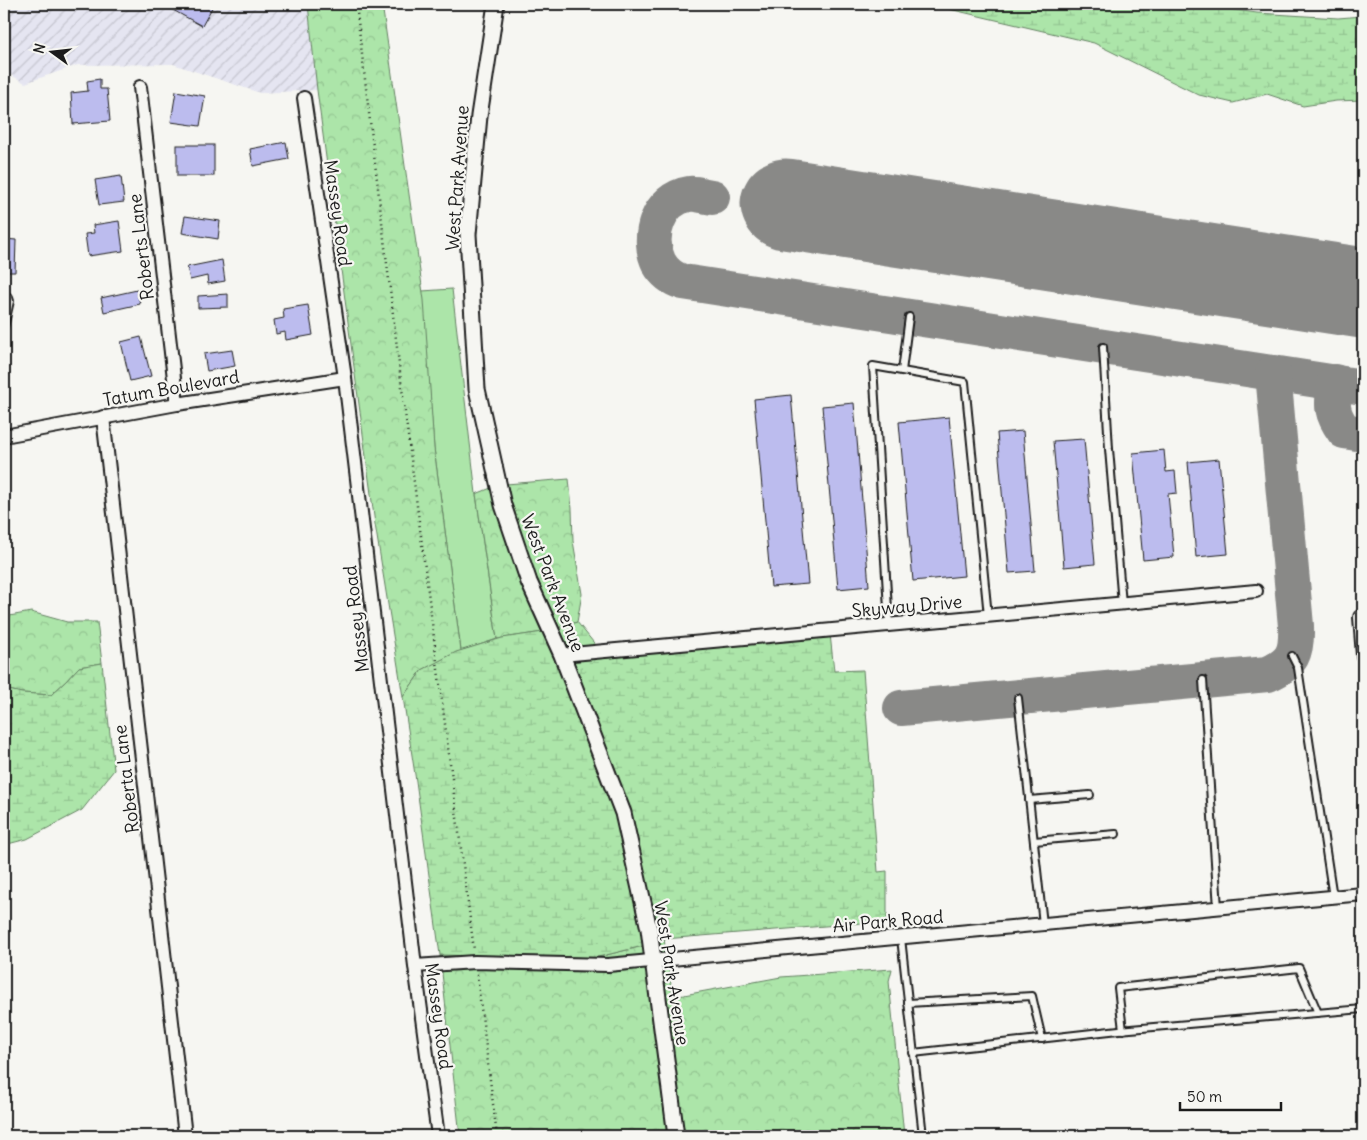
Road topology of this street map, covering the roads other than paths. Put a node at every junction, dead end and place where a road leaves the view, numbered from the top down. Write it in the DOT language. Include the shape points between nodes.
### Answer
graph roads {
  1 [pos="496,4"];
  2 [pos="140,87"];
  3 [pos="304,98"];
  4 [pos="4,296"];
  5 [pos="909,317"];
  6 [pos="4,328"];
  7 [pos="1103,347"];
  8 [pos="902,370"];
  9 [pos="345,378"];
  10 [pos="176,404"];
  11 [pos="103,417"];
  12 [pos="4,436"];
  13 [pos="1256,591"];
  14 [pos="1122,604"];
  15 [pos="988,616"];
  16 [pos="1360,617"];
  17 [pos="890,626"];
  18 [pos="1363,640"];
  19 [pos="562,655"];
  20 [pos="1292,656"];
  21 [pos="1363,656"];
  22 [pos="1203,680"];
  23 [pos="1018,698"];
  24 [pos="1090,795"];
  25 [pos="1029,800"];
  26 [pos="1116,834"];
  27 [pos="1034,841"];
  28 [pos="1363,894"];
  29 [pos="1333,897"];
  30 [pos="1218,908"];
  31 [pos="1043,924"];
  32 [pos="901,938"];
  33 [pos="653,961"];
  34 [pos="415,966"];
  35 [pos="908,1002"];
  36 [pos="1363,1009"];
  37 [pos="1318,1013"];
  38 [pos="1122,1030"];
  39 [pos="1042,1039"];
  40 [pos="913,1052"];
  41 [pos="185,1136"];
  42 [pos="438,1136"];
  43 [pos="676,1136"];
  44 [pos="923,1136"];
  1 -- 19 [label="street, West Park Avenue" via="478,116 468,234 477,389 503,505 529,582"];
  2 -- 10 [label="street, Roberts Lane"];
  3 -- 9 [label="street, Massey Road"];
  4 -- 6 [label="lane" via="10,301"];
  5 -- 8 [label="lane"];
  7 -- 14 [label="lane"];
  8 -- 15 [label="lane" via="965,382"];
  8 -- 17 [label="lane" via="873,366"];
  9 -- 10 [label="street, Tatum Boulevard"];
  9 -- 34 [label="street, Massey Road"];
  10 -- 11 [label="street, Tatum Boulevard"];
  11 -- 12 [label="street, Tatum Boulevard"];
  11 -- 41 [label="street, Roberta Lane"];
  13 -- 14 [label="street, Skyway Drive"];
  14 -- 15 [label="street, Skyway Drive"];
  15 -- 17 [label="street, Skyway Drive"];
  16 -- 18 [label="street"];
  17 -- 19 [label="street, Skyway Drive"];
  18 -- 21 [label="street"];
  19 -- 33 [label="street, West Park Avenue" via="623,813"];
  20 -- 29 [label="lane" via="1298,668"];
  22 -- 30 [label="lane"];
  23 -- 25 [label="lane"];
  24 -- 25 [label="lane"];
  25 -- 27 [label="lane"];
  26 -- 27 [label="lane"];
  27 -- 31 [label="lane"];
  28 -- 29 [label="street, Air Park Road"];
  29 -- 30 [label="street, Air Park Road"];
  30 -- 31 [label="street, Air Park Road"];
  31 -- 32 [label="street, Air Park Road"];
  32 -- 33 [label="street, Air Park Road"];
  32 -- 35 [label="lane"];
  33 -- 34 [label="street, Air Park Road" via="608,965 475,962"];
  33 -- 43 [label="street, West Park Avenue"];
  34 -- 42 [label="street, Massey Road"];
  35 -- 39 [label="lane" via="1032,996"];
  35 -- 40 [label="lane"];
  36 -- 37 [label="lane"];
  37 -- 38 [label="lane"];
  37 -- 38 [label="lane" via="1299,968 1118,988"];
  38 -- 39 [label="lane"];
  39 -- 40 [label="lane"];
  40 -- 44 [label="lane"];
}
